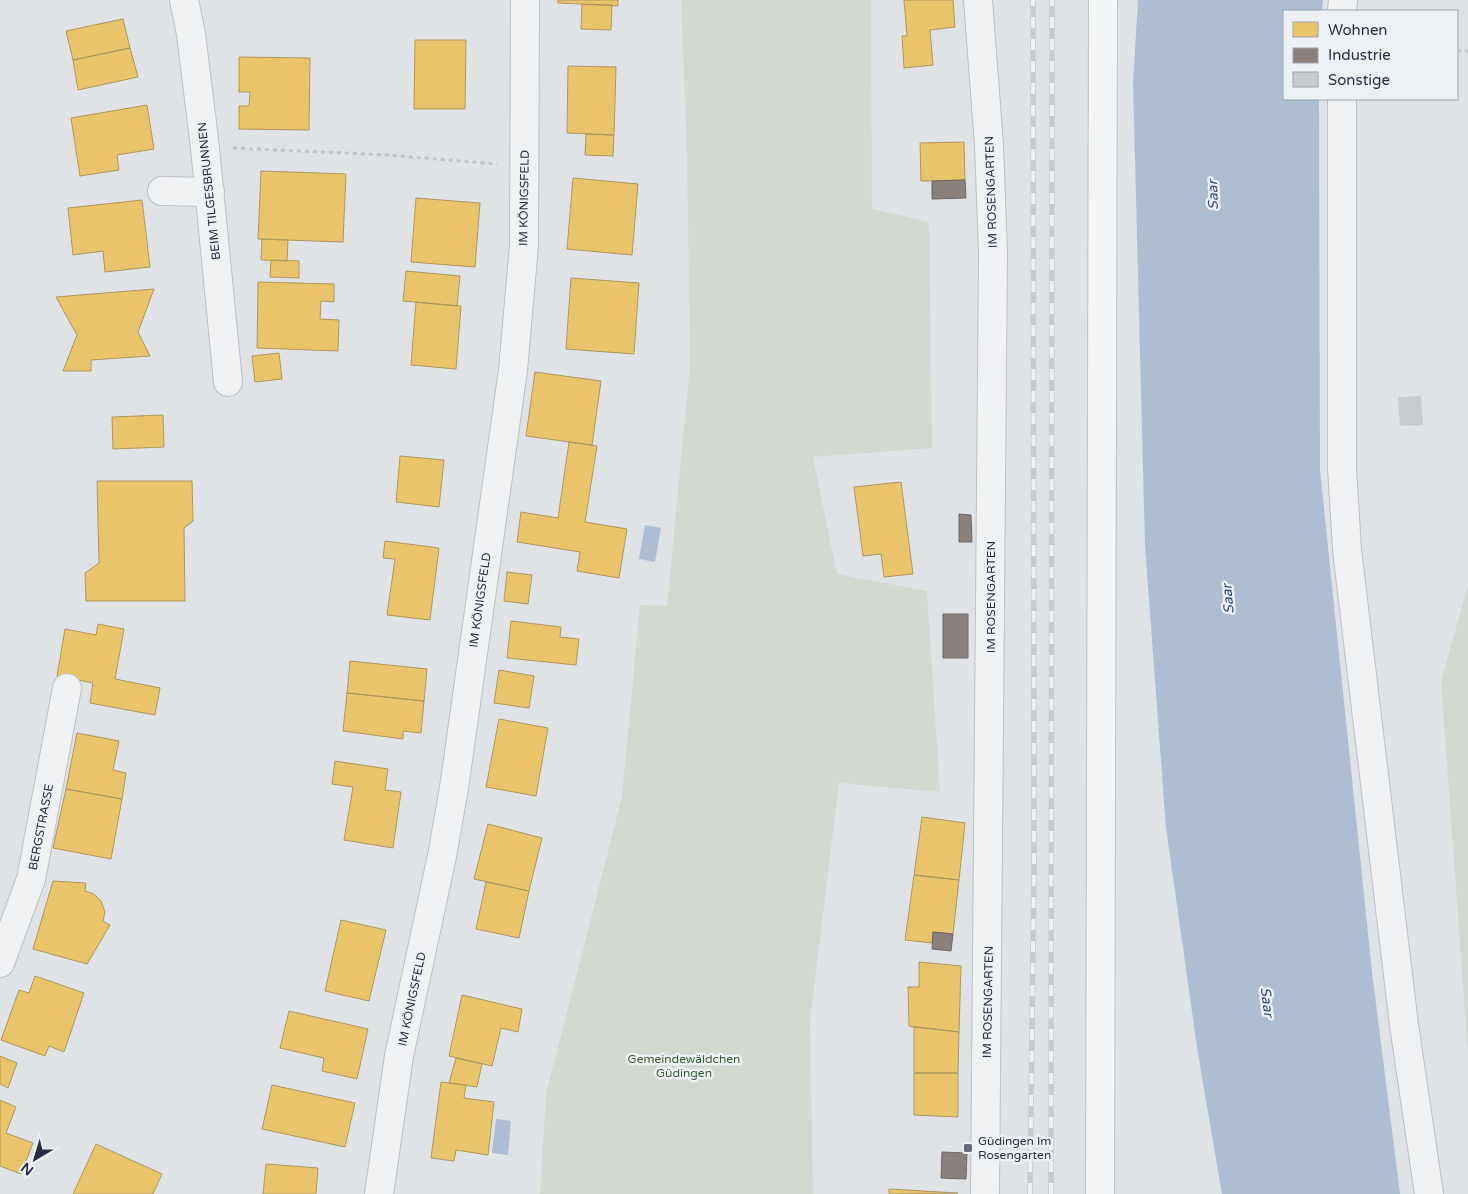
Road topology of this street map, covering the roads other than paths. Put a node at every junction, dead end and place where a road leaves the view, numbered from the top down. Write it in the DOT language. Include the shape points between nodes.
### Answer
graph roads {
  1 [pos="184,0"];
  2 [pos="524,0"];
  3 [pos="978,0"];
  4 [pos="1103,0"];
  5 [pos="1342,100"];
  6 [pos="162,191"];
  7 [pos="210,192"];
  8 [pos="228,382"];
  9 [pos="67,688"];
  10 [pos="0,962"];
  11 [pos="379,1194"];
  12 [pos="986,1194"];
  13 [pos="1100,1194"];
  14 [pos="1429,1194"];
  1 -- 7 [label="street, BEIM TILGESBRUNNEN"];
  2 -- 11 [label="street, IM KÖNIGSFELD" via="524,245 513,370 454,788 399,1056"];
  3 -- 12 [label="street, IM ROSENGARTEN" via="993,253"];
  4 -- 13 [label="main road"];
  5 -- 14 [label="street" via="1342,468 1347,550 1404,1025"];
  6 -- 7 [label="street"];
  7 -- 8 [label="street, BEIM TILGESBRUNNEN"];
  9 -- 10 [label="street, BERGSTRASSE" via="31,879"];
}
